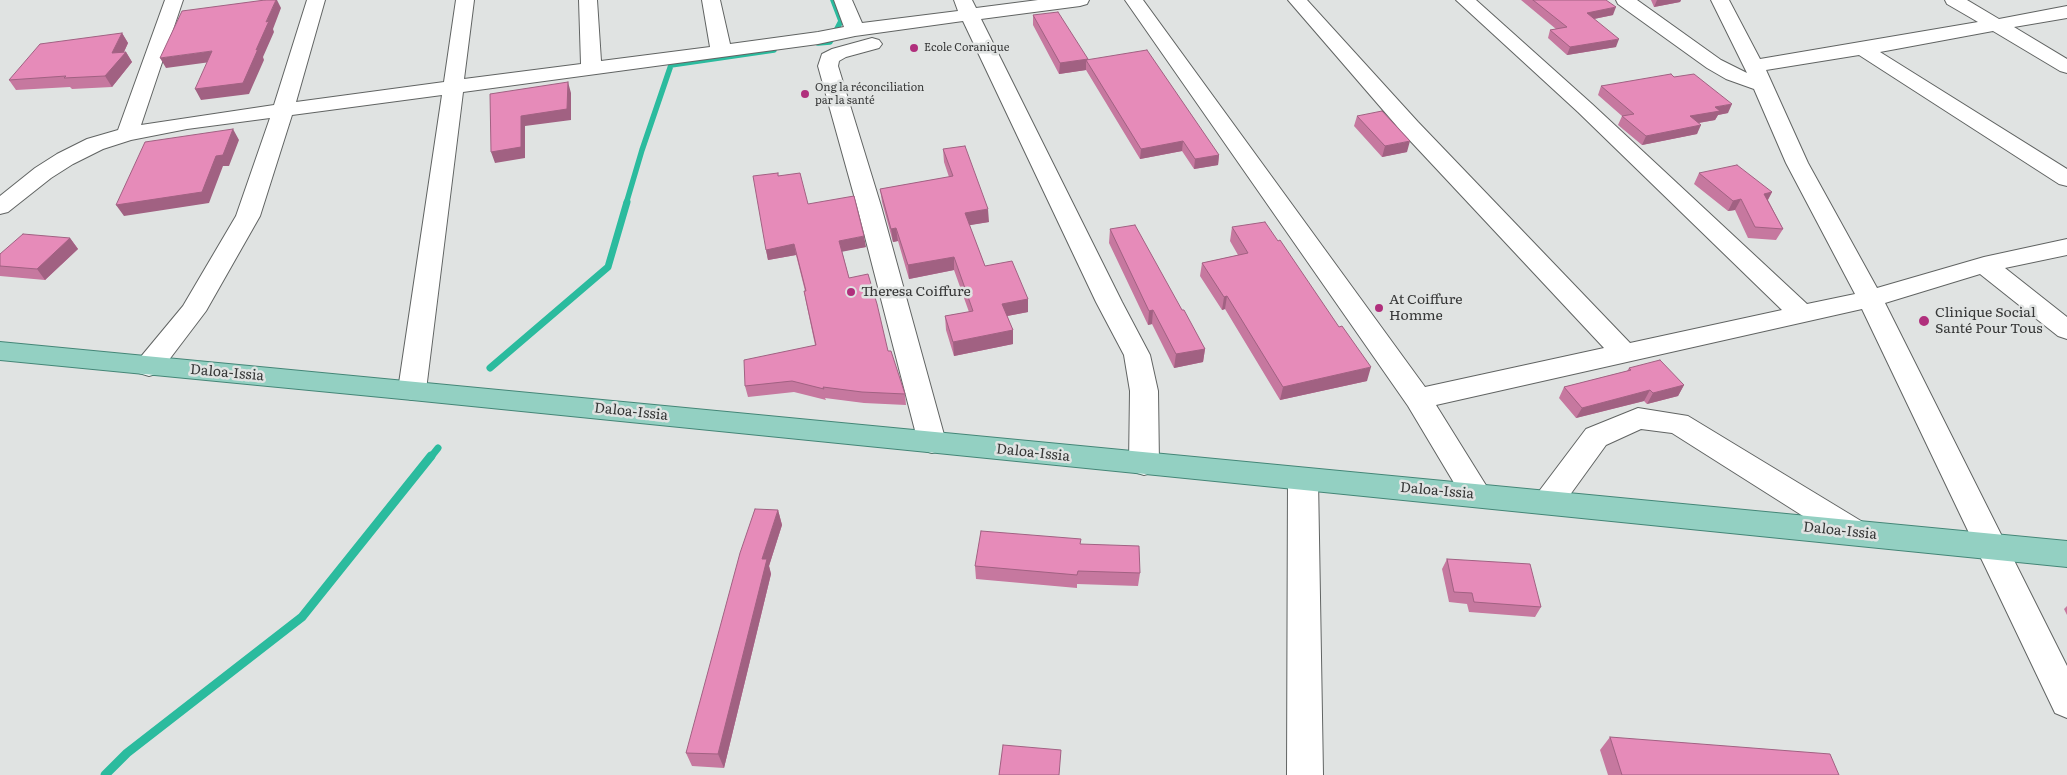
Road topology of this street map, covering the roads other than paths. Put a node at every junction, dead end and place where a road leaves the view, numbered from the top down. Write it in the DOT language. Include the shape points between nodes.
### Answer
graph roads {
  1 [pos="174,0"];
  2 [pos="316,0"];
  3 [pos="465,0"];
  4 [pos="588,0"];
  5 [pos="711,0"];
  6 [pos="843,0"];
  7 [pos="1080,0"];
  8 [pos="1134,0"];
  9 [pos="1297,0"];
  10 [pos="1465,0"];
  11 [pos="1625,0"];
  12 [pos="1720,0"];
  13 [pos="1954,0"];
  14 [pos="2067,12"];
  15 [pos="968,14"];
  16 [pos="1995,25"];
  17 [pos="850,31"];
  18 [pos="1862,49"];
  19 [pos="720,50"];
  20 [pos="591,67"];
  21 [pos="2067,67"];
  22 [pos="1758,76"];
  23 [pos="452,88"];
  24 [pos="283,110"];
  25 [pos="126,134"];
  26 [pos="2067,179"];
  27 [pos="0,207"];
  28 [pos="2067,247"];
  29 [pos="1984,265"];
  30 [pos="1870,299"];
  31 [pos="1802,314"];
  32 [pos="2067,330"];
  33 [pos="0,351"];
  34 [pos="1626,354"];
  35 [pos="149,366"];
  36 [pos="412,390"];
  37 [pos="1418,398"];
  38 [pos="932,442"];
  39 [pos="1144,464"];
  40 [pos="1303,479"];
  41 [pos="1478,495"];
  42 [pos="1548,502"];
  43 [pos="1855,533"];
  44 [pos="1992,547"];
  45 [pos="2067,554"];
  46 [pos="2067,702"];
  47 [pos="1305,775"];
  1 -- 25 [label="street"];
  2 -- 24 [label="street"];
  3 -- 23 [label="street"];
  4 -- 20 [label="street"];
  5 -- 19 [label="street"];
  6 -- 17 [label="street"];
  7 -- 15 [label="street"];
  8 -- 37 [label="street"];
  9 -- 34 [label="street" via="1410,127"];
  10 -- 31 [label="street" via="1585,108"];
  11 -- 22 [label="street" via="1733,75"];
  12 -- 22 [label="street"];
  13 -- 16 [label="street"];
  14 -- 16 [label="street"];
  15 -- 17 [label="street"];
  15 -- 38 [label="street" via="906,36 838,53 829,58 828,66 872,215"];
  15 -- 39 [label="street" via="1137,354 1144,391"];
  16 -- 18 [label="street"];
  16 -- 21 [label="street"];
  17 -- 19 [label="street" via="821,38"];
  18 -- 22 [label="street"];
  18 -- 26 [label="street"];
  19 -- 20 [label="street"];
  20 -- 23 [label="street"];
  22 -- 30 [label="street" via="1798,163"];
  23 -- 24 [label="street"];
  23 -- 36 [label="street"];
  24 -- 25 [label="street"];
  24 -- 35 [label="street" via="248,216 193,311"];
  25 -- 27 [label="street" via="95,144 65,159"];
  28 -- 29 [label="street"];
  29 -- 30 [label="street"];
  29 -- 32 [label="street"];
  30 -- 31 [label="street"];
  30 -- 44 [label="street"];
  31 -- 34 [label="street"];
  33 -- 35 [label="main road, Daloa-Issia"];
  34 -- 37 [label="street"];
  35 -- 36 [label="main road, Daloa-Issia"];
  36 -- 38 [label="main road, Daloa-Issia"];
  37 -- 41 [label="street"];
  38 -- 39 [label="main road, Daloa-Issia"];
  39 -- 40 [label="main road, Daloa-Issia"];
  40 -- 41 [label="main road, Daloa-Issia"];
  40 -- 47 [label="street"];
  41 -- 42 [label="main road, Daloa-Issia"];
  42 -- 43 [label="main road, Daloa-Issia"];
  42 -- 43 [label="street" via="1596,437 1638,418 1678,423"];
  43 -- 44 [label="main road, Daloa-Issia"];
  44 -- 45 [label="main road, Daloa-Issia"];
  44 -- 46 [label="street"];
}
